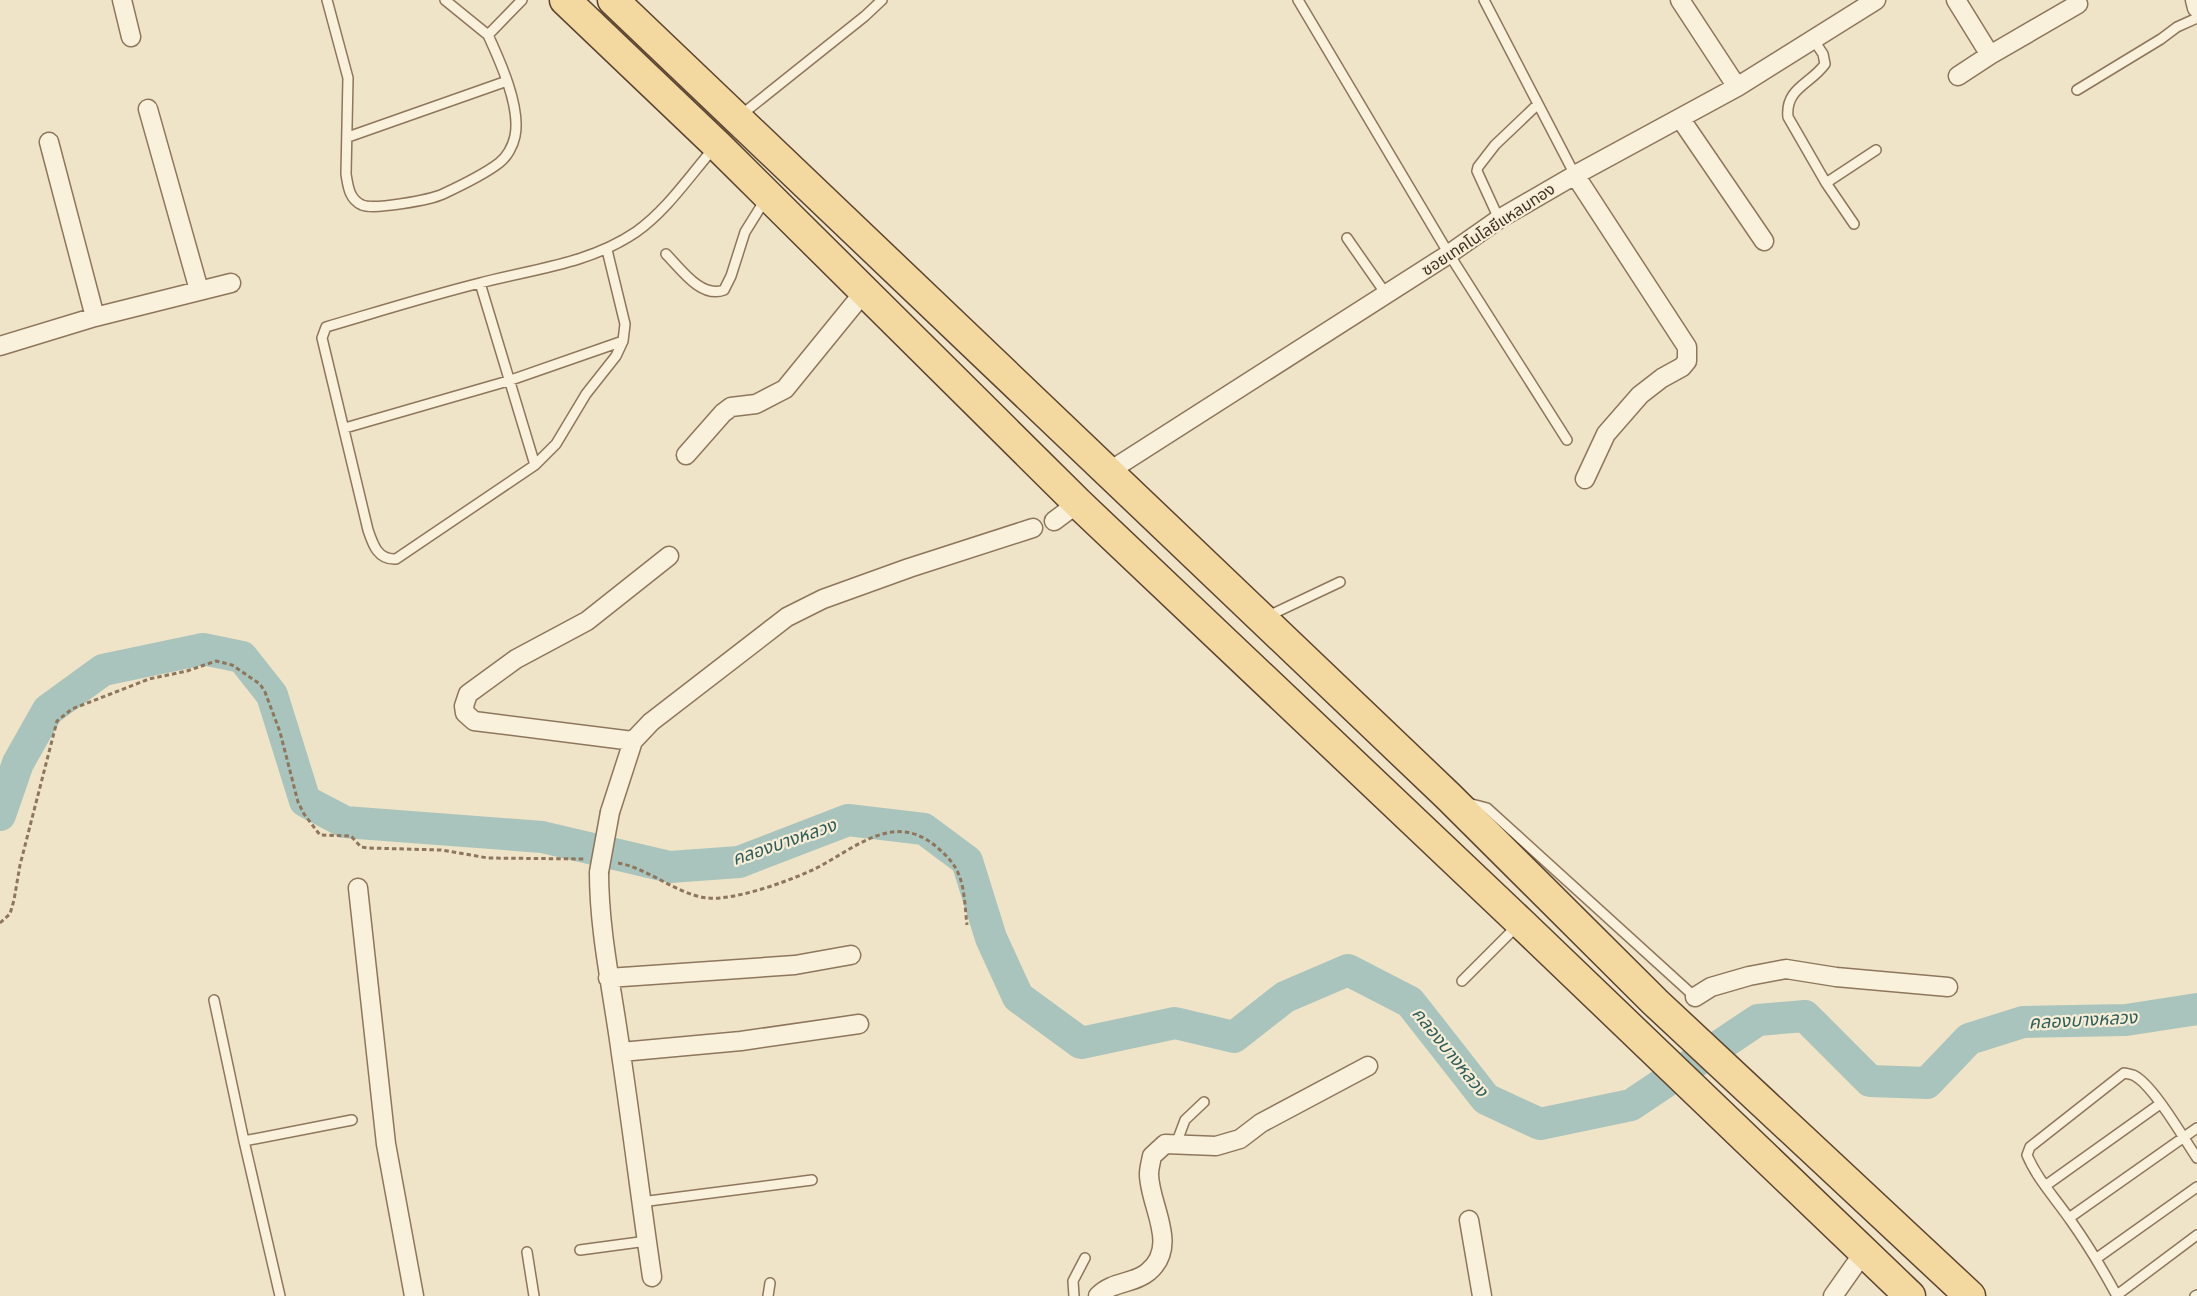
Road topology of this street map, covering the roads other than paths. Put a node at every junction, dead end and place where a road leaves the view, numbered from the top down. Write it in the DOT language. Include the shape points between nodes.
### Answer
graph roads {
  1 [pos="122,0"];
  2 [pos="327,0"];
  3 [pos="445,0"];
  4 [pos="522,0"];
  5 [pos="565,0"];
  6 [pos="882,0"];
  7 [pos="1298,0"];
  8 [pos="1484,0"];
  9 [pos="1680,0"];
  10 [pos="1876,0"];
  11 [pos="1956,0"];
  12 [pos="2195,0"];
  13 [pos="2078,4"];
  14 [pos="622,5"];
  15 [pos="2197,8"];
  16 [pos="2197,18"];
  17 [pos="488,35"];
  18 [pos="130,37"];
  19 [pos="1813,39"];
  20 [pos="1990,55"];
  21 [pos="1958,76"];
  22 [pos="507,81"];
  23 [pos="1737,87"];
  24 [pos="2077,90"];
  25 [pos="1538,104"];
  26 [pos="148,109"];
  27 [pos="736,118"];
  28 [pos="1680,118"];
  29 [pos="348,137"];
  30 [pos="49,142"];
  31 [pos="717,145"];
  32 [pos="1876,150"];
  33 [pos="1575,174"];
  34 [pos="1826,183"];
  35 [pos="768,196"];
  36 [pos="1499,219"];
  37 [pos="1854,224"];
  38 [pos="1347,238"];
  39 [pos="1764,241"];
  40 [pos="607,250"];
  41 [pos="666,254"];
  42 [pos="1449,254"];
  43 [pos="480,282"];
  44 [pos="231,283"];
  45 [pos="199,290"];
  46 [pos="864,292"];
  47 [pos="1386,294"];
  48 [pos="95,317"];
  49 [pos="623,341"];
  50 [pos="0,346"];
  51 [pos="508,381"];
  52 [pos="345,428"];
  53 [pos="1567,440"];
  54 [pos="686,455"];
  55 [pos="535,465"];
  56 [pos="1108,472"];
  57 [pos="1585,479"];
  58 [pos="1078,503"];
  59 [pos="1054,521"];
  60 [pos="1034,528"];
  61 [pos="669,556"];
  62 [pos="1340,582"];
  63 [pos="1263,619"];
  64 [pos="633,741"];
  65 [pos="1449,796"];
  66 [pos="358,888"];
  67 [pos="1521,922"];
  68 [pos="851,955"];
  69 [pos="608,978"];
  70 [pos="1462,981"];
  71 [pos="1948,987"];
  72 [pos="1695,997"];
  73 [pos="214,1000"];
  74 [pos="859,1024"];
  75 [pos="621,1052"];
  76 [pos="1368,1066"];
  77 [pos="1203,1102"];
  78 [pos="2160,1104"];
  79 [pos="352,1120"];
  80 [pos="2197,1128"];
  81 [pos="2184,1138"];
  82 [pos="244,1141"];
  83 [pos="1176,1144"];
  84 [pos="2197,1158"];
  85 [pos="812,1180"];
  86 [pos="2045,1186"];
  87 [pos="2197,1187"];
  88 [pos="641,1202"];
  89 [pos="2069,1218"];
  90 [pos="1469,1220"];
  91 [pos="2197,1235"];
  92 [pos="647,1241"];
  93 [pos="580,1250"];
  94 [pos="527,1252"];
  95 [pos="1863,1252"];
  96 [pos="1085,1258"];
  97 [pos="2097,1258"];
  98 [pos="652,1276"];
  99 [pos="770,1283"];
  100 [pos="2117,1295"];
  101 [pos="280,1296"];
  102 [pos="414,1296"];
  103 [pos="534,1296"];
  104 [pos="768,1296"];
  105 [pos="1074,1296"];
  106 [pos="1098,1296"];
  107 [pos="1482,1296"];
  108 [pos="1833,1296"];
  109 [pos="1910,1296"];
  110 [pos="1970,1296"];
  1 -- 18 [label="street"];
  2 -- 29 [label="lane" via="348,78"];
  3 -- 17 [label="lane"];
  4 -- 17 [label="lane"];
  5 -- 31 [label="main road"];
  6 -- 27 [label="lane"];
  7 -- 42 [label="lane"];
  8 -- 25 [label="lane"];
  9 -- 23 [label="street"];
  10 -- 19 [label="street, ซอยเทคโนโลยีแหลมทอง"];
  11 -- 20 [label="street"];
  12 -- 15 [label="street"];
  13 -- 20 [label="street"];
  14 -- 27 [label="main road"];
  16 -- 24 [label="lane"];
  17 -- 22 [label="lane"];
  19 -- 23 [label="street, ซอยเทคโนโลยีแหลมทอง"];
  19 -- 34 [label="lane" via="1825,64 1792,93 1787,109"];
  20 -- 21 [label="street"];
  22 -- 29 [label="lane"];
  22 -- 29 [label="lane" via="517,124 511,150 500,162 441,195 380,207 357,202 351,195 346,174"];
  23 -- 28 [label="street, ซอยเทคโนโลยีแหลมทอง"];
  25 -- 33 [label="lane"];
  25 -- 36 [label="lane" via="1478,166"];
  26 -- 45 [label="street"];
  27 -- 56 [label="main road"];
  28 -- 33 [label="street, ซอยเทคโนโลยีแหลมทอง"];
  28 -- 39 [label="street"];
  30 -- 48 [label="street"];
  31 -- 35 [label="main road"];
  31 -- 40 [label="lane" via="656,216"];
  32 -- 34 [label="lane"];
  33 -- 36 [label="street, ซอยเทคโนโลยีแหลมทอง"];
  33 -- 57 [label="street" via="1688,354 1682,368 1640,395 1606,434"];
  34 -- 37 [label="lane"];
  35 -- 41 [label="lane" via="746,232 723,290 708,291 698,286"];
  35 -- 46 [label="main road"];
  36 -- 42 [label="street, ซอยเทคโนโลยีแหลมทอง"];
  38 -- 47 [label="lane"];
  40 -- 43 [label="lane"];
  40 -- 49 [label="lane" via="625,324"];
  42 -- 47 [label="street, ซอยเทคโนโลยีแหลมทอง"];
  42 -- 53 [label="lane"];
  43 -- 51 [label="lane"];
  43 -- 52 [label="lane" via="326,327 322,338"];
  44 -- 45 [label="street"];
  45 -- 48 [label="street"];
  46 -- 54 [label="street" via="785,389 756,404 731,407"];
  46 -- 58 [label="main road"];
  47 -- 56 [label="street, ซอยเทคโนโลยีแหลมทอง"];
  48 -- 50 [label="street"];
  49 -- 51 [label="lane"];
  49 -- 55 [label="lane" via="556,444"];
  51 -- 52 [label="lane"];
  51 -- 55 [label="lane"];
  52 -- 55 [label="lane" via="368,530 374,546 389,559 396,559"];
  56 -- 63 [label="main road"];
  58 -- 59 [label="street"];
  58 -- 67 [label="main road"];
  60 -- 64 [label="street" via="861,584 796,613 684,696"];
  61 -- 64 [label="street" via="587,621 506,666 468,694 464,706 465,713 474,721"];
  62 -- 63 [label="lane"];
  63 -- 65 [label="main road"];
  64 -- 69 [label="street, bridge" via="610,812 599,864 599,906"];
  65 -- 72 [label="lane" via="1487,808"];
  65 -- 110 [label="main road" via="1655,1002"];
  66 -- 102 [label="street" via="386,1144"];
  67 -- 70 [label="lane"];
  67 -- 95 [label="main road"];
  68 -- 69 [label="street" via="795,965"];
  69 -- 75 [label="street"];
  71 -- 72 [label="street" via="1786,969 1711,987"];
  73 -- 82 [label="lane"];
  74 -- 75 [label="street" via="741,1041"];
  75 -- 88 [label="street"];
  76 -- 83 [label="street" via="1261,1123 1240,1139 1216,1146"];
  77 -- 83 [label="lane" via="1185,1120"];
  78 -- 81 [label="lane"];
  78 -- 86 [label="lane"];
  78 -- 86 [label="lane" via="2139,1079 2124,1073 2030,1147 2027,1155"];
  79 -- 82 [label="lane"];
  80 -- 81 [label="lane"];
  81 -- 84 [label="lane"];
  81 -- 89 [label="lane"];
  82 -- 101 [label="lane"];
  83 -- 106 [label="street" via="1165,1144 1152,1156 1149,1176 1163,1232 1157,1262 1147,1274 1108,1287"];
  85 -- 88 [label="lane"];
  86 -- 89 [label="lane"];
  87 -- 97 [label="lane"];
  88 -- 92 [label="street"];
  89 -- 97 [label="lane"];
  90 -- 107 [label="street"];
  91 -- 100 [label="lane"];
  92 -- 93 [label="lane"];
  92 -- 98 [label="street"];
  94 -- 103 [label="lane"];
  95 -- 108 [label="street"];
  95 -- 109 [label="main road"];
  96 -- 105 [label="lane" via="1073,1281"];
  97 -- 100 [label="lane"];
  99 -- 104 [label="lane"];
}
